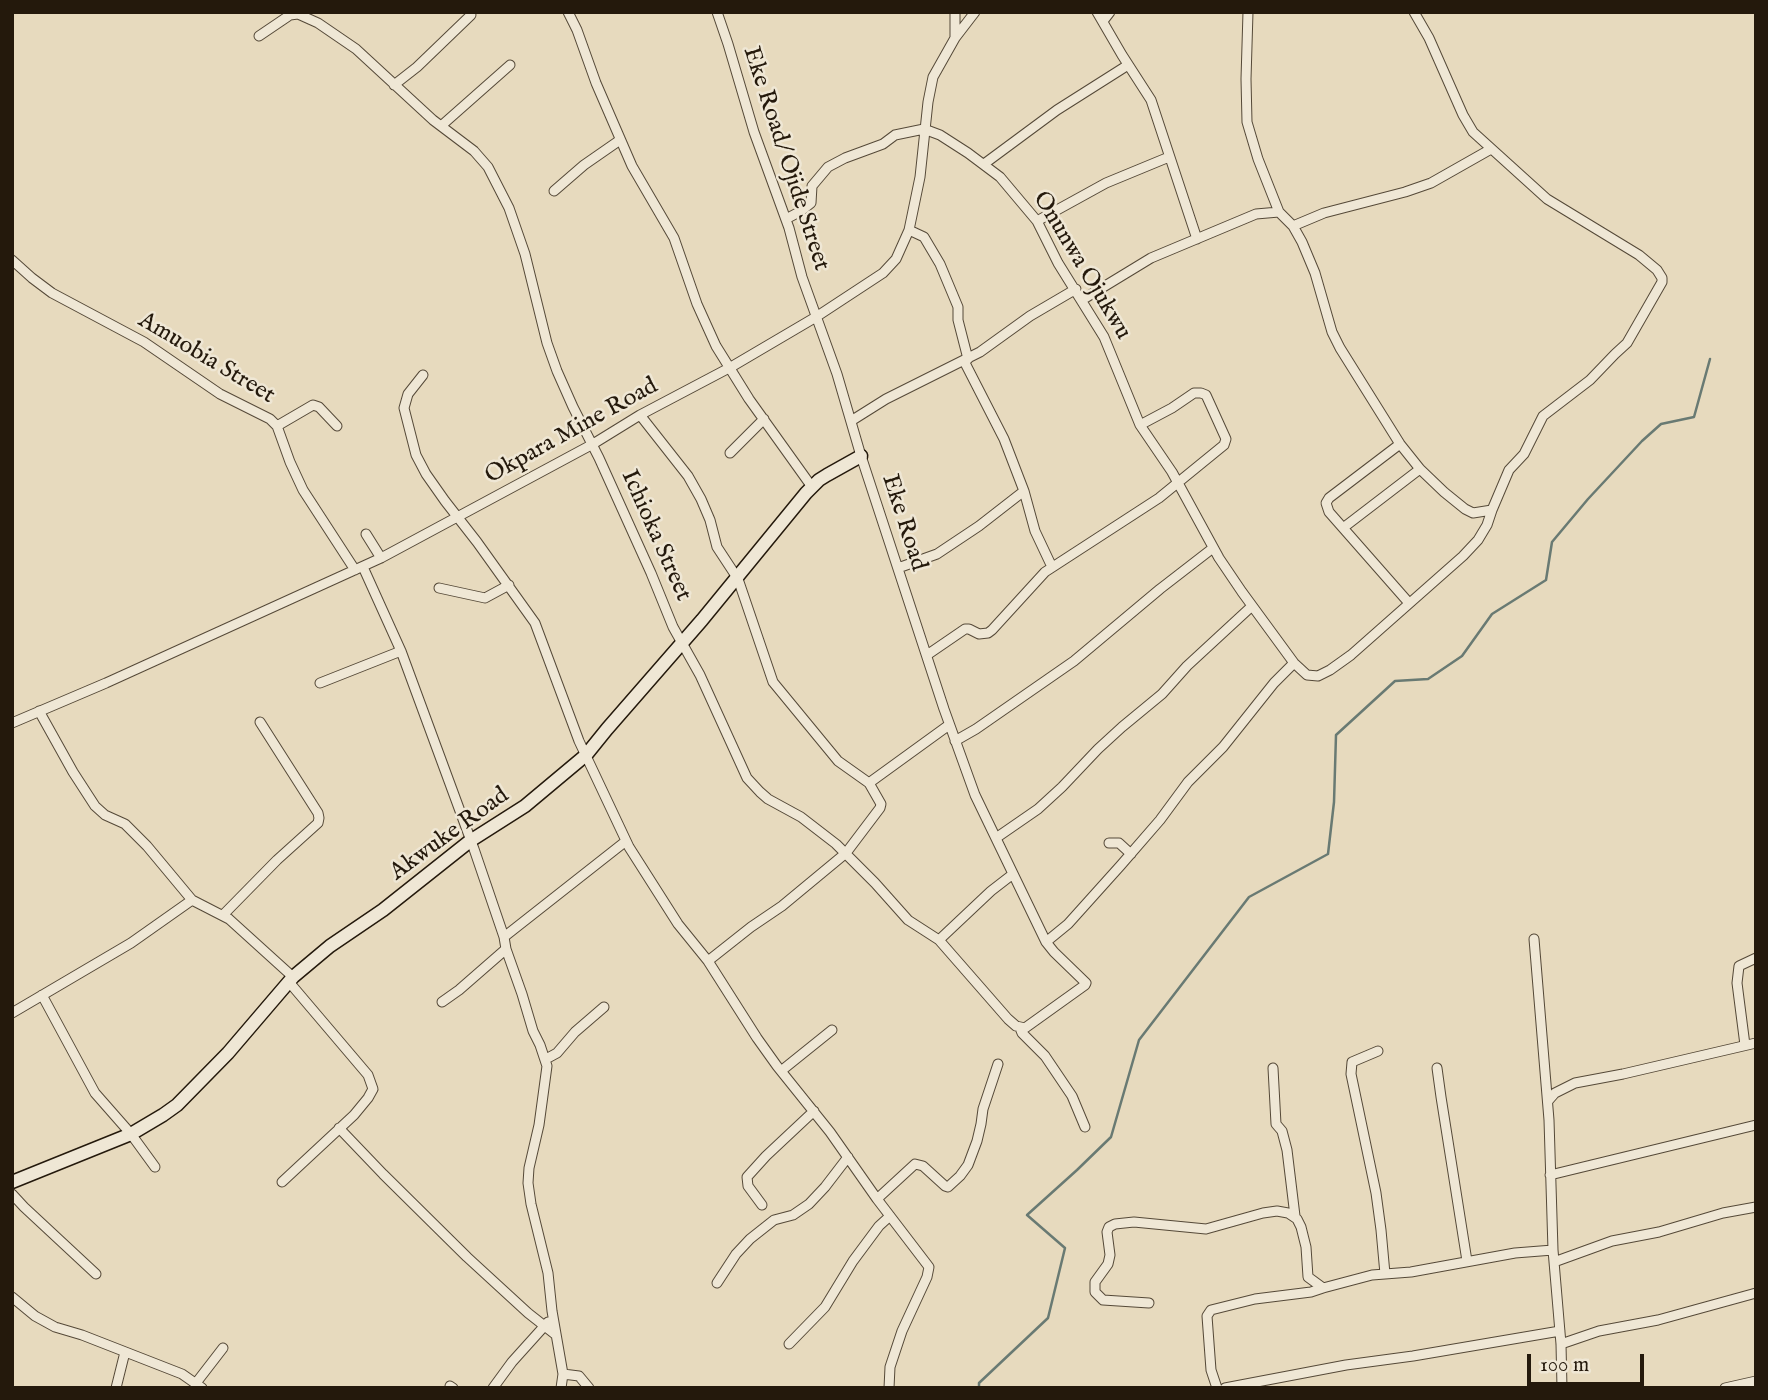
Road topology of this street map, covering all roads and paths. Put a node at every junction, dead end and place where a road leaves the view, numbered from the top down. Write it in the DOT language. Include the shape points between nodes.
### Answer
graph roads {
  1 [pos="568,12"];
  2 [pos="717,12"];
  3 [pos="955,12"];
  4 [pos="975,12"];
  5 [pos="1110,12"];
  6 [pos="1248,12"];
  7 [pos="1414,12"];
  8 [pos="471,15"];
  9 [pos="1100,16"];
  10 [pos="259,36"];
  11 [pos="955,38"];
  12 [pos="510,65"];
  13 [pos="1128,65"];
  14 [pos="394,85"];
  15 [pos="441,126"];
  16 [pos="924,129"];
  17 [pos="620,140"];
  18 [pos="1491,149"];
  19 [pos="1169,157"];
  20 [pos="984,164"];
  21 [pos="554,191"];
  22 [pos="1279,212"];
  23 [pos="786,219"];
  24 [pos="1037,221"];
  25 [pos="1293,226"];
  26 [pos="909,230"];
  27 [pos="1197,239"];
  28 [pos="12,260"];
  29 [pos="1076,289"];
  30 [pos="1082,300"];
  31 [pos="817,317"];
  32 [pos="966,360"];
  33 [pos="731,367"];
  34 [pos="423,375"];
  35 [pos="640,415"];
  36 [pos="764,419"];
  37 [pos="851,421"];
  38 [pos="1140,425"];
  39 [pos="277,426"];
  40 [pos="337,426"];
  41 [pos="593,443"];
  42 [pos="1400,444"];
  43 [pos="730,453"];
  44 [pos="861,456"];
  45 [pos="1420,469"];
  46 [pos="1178,481"];
  47 [pos="812,486"];
  48 [pos="1024,491"];
  49 [pos="1492,510"];
  50 [pos="457,517"];
  51 [pos="1343,528"];
  52 [pos="366,534"];
  53 [pos="1213,548"];
  54 [pos="381,558"];
  55 [pos="1052,567"];
  56 [pos="359,568"];
  57 [pos="898,568"];
  58 [pos="737,576"];
  59 [pos="509,585"];
  60 [pos="439,588"];
  61 [pos="1409,603"];
  62 [pos="1252,607"];
  63 [pos="681,644"];
  64 [pos="401,651"];
  65 [pos="927,655"];
  66 [pos="1294,663"];
  67 [pos="320,683"];
  68 [pos="40,711"];
  69 [pos="260,722"];
  70 [pos="12,723"];
  71 [pos="949,725"];
  72 [pos="955,741"];
  73 [pos="586,755"];
  74 [pos="869,783"];
  75 [pos="996,838"];
  76 [pos="470,841"];
  77 [pos="626,841"];
  78 [pos="1110,843"];
  79 [pos="846,853"];
  80 [pos="1131,854"];
  81 [pos="1013,874"];
  82 [pos="192,900"];
  83 [pos="223,915"];
  84 [pos="504,937"];
  85 [pos="1534,939"];
  86 [pos="939,940"];
  87 [pos="1046,942"];
  88 [pos="506,950"];
  89 [pos="1756,958"];
  90 [pos="708,961"];
  91 [pos="291,980"];
  92 [pos="42,995"];
  93 [pos="442,1002"];
  94 [pos="604,1007"];
  95 [pos="12,1013"];
  96 [pos="1020,1028"];
  97 [pos="832,1030"];
  98 [pos="1756,1043"];
  99 [pos="1745,1045"];
  100 [pos="1378,1051"];
  101 [pos="546,1059"];
  102 [pos="998,1064"];
  103 [pos="1273,1068"];
  104 [pos="1437,1068"];
  105 [pos="781,1070"];
  106 [pos="1548,1101"];
  107 [pos="814,1111"];
  108 [pos="1756,1125"];
  109 [pos="1085,1127"];
  110 [pos="339,1128"];
  111 [pos="131,1134"];
  112 [pos="848,1157"];
  113 [pos="155,1167"];
  114 [pos="1550,1175"];
  115 [pos="12,1182"];
  116 [pos="282,1182"];
  117 [pos="12,1194"];
  118 [pos="877,1199"];
  119 [pos="762,1205"];
  120 [pos="1756,1207"];
  121 [pos="890,1216"];
  122 [pos="1294,1216"];
  123 [pos="1553,1250"];
  124 [pos="1467,1261"];
  125 [pos="1554,1262"];
  126 [pos="96,1274"];
  127 [pos="1385,1274"];
  128 [pos="717,1283"];
  129 [pos="1323,1287"];
  130 [pos="1756,1293"];
  131 [pos="12,1297"];
  132 [pos="1149,1303"];
  133 [pos="554,1320"];
  134 [pos="544,1326"];
  135 [pos="1560,1331"];
  136 [pos="556,1335"];
  137 [pos="789,1344"];
  138 [pos="1561,1344"];
  139 [pos="223,1348"];
  140 [pos="125,1352"];
  141 [pos="563,1374"];
  142 [pos="1756,1381"];
  143 [pos="199,1385"];
  144 [pos="116,1388"];
  145 [pos="493,1388"];
  146 [pos="561,1388"];
  147 [pos="589,1388"];
  148 [pos="889,1388"];
  149 [pos="1217,1388"];
  150 [pos="1225,1388"];
  151 [pos="1562,1388"];
  152 [pos="1725,1388"];
  1 -- 17 [label="street"];
  2 -- 23 [label="street, Eke Road/ Ojide Street"];
  3 -- 11 [label="street"];
  4 -- 11 [label="street, Okpara Mine Road"];
  5 -- 9 [label="street"];
  6 -- 22 [label="street" via="1247,122"];
  7 -- 18 [label="street" via="1467,124"];
  8 -- 14 [label="street"];
  9 -- 13 [label="street"];
  10 -- 14 [label="street, Ichioka Street" via="290,15 306,16 356,49"];
  11 -- 16 [label="street, Okpara Mine Road" via="935,72"];
  12 -- 15 [label="street"];
  13 -- 19 [label="street" via="1151,100"];
  13 -- 20 [label="street"];
  14 -- 15 [label="street, Ichioka Street"];
  15 -- 41 [label="street, Ichioka Street" via="481,159 501,190 525,254 554,363"];
  16 -- 20 [label="street, Onunwa Ojukwu"];
  16 -- 23 [label="street" via="895,135 828,167 812,186 811,202"];
  16 -- 26 [label="street, Okpara Mine Road"];
  17 -- 21 [label="street"];
  17 -- 33 [label="street" via="669,227 697,304"];
  18 -- 25 [label="street" via="1431,183"];
  18 -- 49 [label="street" via="1547,200 1639,255 1662,280 1627,343 1590,380 1543,416 1526,451 1509,470"];
  19 -- 24 [label="street" via="1106,183"];
  19 -- 27 [label="street"];
  20 -- 24 [label="street, Onunwa Ojukwu"];
  22 -- 25 [label="street"];
  22 -- 27 [label="street" via="1256,214"];
  23 -- 31 [label="street, Eke Road/ Ojide Street"];
  24 -- 29 [label="street, Onunwa Ojukwu"];
  25 -- 42 [label="street" via="1315,273 1332,332"];
  26 -- 31 [label="street, Okpara Mine Road" via="888,269"];
  26 -- 32 [label="street" via="924,237 940,264 958,307"];
  27 -- 30 [label="street" via="1152,258"];
  28 -- 39 [label="street, Amuobia Street" via="52,293 144,342"];
  29 -- 30 [label="street, Onunwa Ojukwu"];
  29 -- 32 [label="street"];
  30 -- 38 [label="street, Onunwa Ojukwu" via="1110,348"];
  31 -- 33 [label="street, Okpara Mine Road"];
  31 -- 37 [label="street, Eke Road"];
  32 -- 37 [label="street"];
  32 -- 48 [label="street"];
  33 -- 35 [label="street, Okpara Mine Road"];
  33 -- 36 [label="street"];
  34 -- 50 [label="street" via="408,394 404,408 416,455"];
  35 -- 41 [label="street, Okpara Mine Road"];
  35 -- 58 [label="street" via="693,483 717,547"];
  36 -- 43 [label="street"];
  36 -- 47 [label="street"];
  37 -- 44 [label="street, Eke Road"];
  38 -- 46 [label="street, Onunwa Ojukwu"];
  38 -- 46 [label="street" via="1194,393 1206,395 1226,439"];
  39 -- 40 [label="street" via="313,405"];
  39 -- 56 [label="street, Amuobia Street" via="303,490"];
  41 -- 50 [label="street, Okpara Mine Road"];
  41 -- 63 [label="street, Ichioka Street"];
  42 -- 45 [label="street"];
  42 -- 51 [label="street" via="1327,500 1329,512"];
  44 -- 47 [label="main road, Akwuke Road"];
  44 -- 57 [label="street, Eke Road"];
  45 -- 49 [label="street" via="1468,511"];
  45 -- 51 [label="street"];
  46 -- 53 [label="street, Onunwa Ojukwu"];
  46 -- 55 [label="street" via="1148,506"];
  47 -- 58 [label="main road, Akwuke Road"];
  48 -- 55 [label="street" via="1035,531"];
  48 -- 57 [label="street" via="937,554"];
  49 -- 61 [label="street" via="1478,540"];
  50 -- 54 [label="street, Okpara Mine Road"];
  50 -- 59 [label="street"];
  51 -- 61 [label="street"];
  52 -- 54 [label="street"];
  53 -- 62 [label="street, Onunwa Ojukwu"];
  53 -- 72 [label="street" via="1074,661"];
  54 -- 56 [label="street, Okpara Mine Road"];
  55 -- 65 [label="street" via="988,633 965,629"];
  56 -- 64 [label="street, Amuobia Street"];
  56 -- 68 [label="street, Okpara Mine Road"];
  57 -- 65 [label="street, Eke Road"];
  58 -- 63 [label="main road, Akwuke Road"];
  58 -- 74 [label="street" via="773,682 838,761"];
  59 -- 60 [label="street" via="485,598"];
  59 -- 73 [label="street" via="535,623"];
  61 -- 66 [label="street" via="1330,670 1307,675"];
  62 -- 66 [label="street, Onunwa Ojukwu"];
  62 -- 75 [label="street" via="1038,809"];
  63 -- 73 [label="main road, Akwuke Road"];
  63 -- 79 [label="street, Ichioka Street" via="752,785 818,828"];
  64 -- 67 [label="street"];
  64 -- 76 [label="street, Amuobia Street"];
  65 -- 71 [label="street, Eke Road"];
  66 -- 80 [label="street"];
  68 -- 70 [label="street, Okpara Mine Road"];
  68 -- 82 [label="street" via="95,806 125,824"];
  69 -- 83 [label="street" via="319,818"];
  71 -- 72 [label="street, Eke Road"];
  71 -- 74 [label="street"];
  72 -- 75 [label="street, Eke Road"];
  73 -- 76 [label="main road, Akwuke Road" via="518,811"];
  73 -- 77 [label="street"];
  74 -- 79 [label="street" via="880,808"];
  75 -- 81 [label="street, Eke Road"];
  76 -- 84 [label="street, Amuobia Street"];
  76 -- 91 [label="main road, Akwuke Road"];
  77 -- 84 [label="street"];
  77 -- 90 [label="street" via="681,928"];
  78 -- 80 [label="street"];
  79 -- 86 [label="street, Ichioka Street" via="908,920"];
  79 -- 90 [label="street"];
  80 -- 87 [label="street"];
  81 -- 86 [label="street"];
  81 -- 87 [label="street, Eke Road"];
  82 -- 83 [label="street"];
  82 -- 92 [label="street" via="131,943"];
  83 -- 91 [label="street"];
  84 -- 88 [label="street, Amuobia Street"];
  85 -- 106 [label="street"];
  86 -- 96 [label="street, Ichioka Street"];
  87 -- 96 [label="street, Eke Road" via="1085,985"];
  88 -- 93 [label="street"];
  88 -- 101 [label="street, Amuobia Street"];
  89 -- 99 [label="street" via="1739,966"];
  90 -- 105 [label="street"];
  91 -- 110 [label="street" via="372,1083 368,1098"];
  91 -- 111 [label="main road, Akwuke Road" via="187,1096"];
  92 -- 95 [label="street"];
  92 -- 111 [label="street" via="95,1093"];
  94 -- 101 [label="street"];
  96 -- 109 [label="street, Ichioka Street" via="1072,1096"];
  97 -- 105 [label="street"];
  98 -- 99 [label="street"];
  99 -- 106 [label="street" via="1575,1083"];
  100 -- 127 [label="street" via="1352,1062 1351,1074 1376,1193"];
  101 -- 133 [label="street" via="528,1182"];
  102 -- 118 [label="street" via="977,1141 960,1176 948,1187 915,1164"];
  103 -- 122 [label="street" via="1276,1124 1287,1150"];
  104 -- 124 [label="street"];
  105 -- 107 [label="street"];
  106 -- 114 [label="street"];
  107 -- 112 [label="street"];
  107 -- 119 [label="street" via="747,1177"];
  108 -- 114 [label="street"];
  110 -- 116 [label="street"];
  110 -- 134 [label="street" via="467,1257"];
  111 -- 113 [label="street"];
  111 -- 115 [label="main road, Akwuke Road"];
  112 -- 118 [label="street"];
  112 -- 128 [label="street" via="809,1203 793,1215 774,1220 750,1239"];
  114 -- 123 [label="street"];
  117 -- 126 [label="street"];
  118 -- 121 [label="street"];
  120 -- 125 [label="street" via="1612,1241"];
  121 -- 137 [label="street" via="859,1253 825,1307"];
  121 -- 148 [label="street" via="929,1267 890,1367"];
  122 -- 129 [label="street" via="1303,1236 1308,1277"];
  122 -- 132 [label="street" via="1277,1211 1206,1229 1134,1222 1109,1227 1110,1255 1095,1282 1095,1292 1102,1300"];
  123 -- 124 [label="street"];
  123 -- 125 [label="street"];
  124 -- 127 [label="street"];
  125 -- 135 [label="street"];
  127 -- 129 [label="street"];
  129 -- 149 [label="street" via="1207,1309 1211,1370"];
  130 -- 138 [label="street"];
  131 -- 140 [label="street" via="45,1322"];
  133 -- 134 [label="street"];
  133 -- 136 [label="street"];
  134 -- 136 [label="street"];
  134 -- 145 [label="street"];
  135 -- 138 [label="street"];
  135 -- 150 [label="street"];
  136 -- 141 [label="street"];
  138 -- 151 [label="street"];
  139 -- 143 [label="street"];
  140 -- 143 [label="street"];
  140 -- 144 [label="street"];
  141 -- 146 [label="street"];
  141 -- 147 [label="street" via="579,1376"];
  142 -- 152 [label="street"];
}
